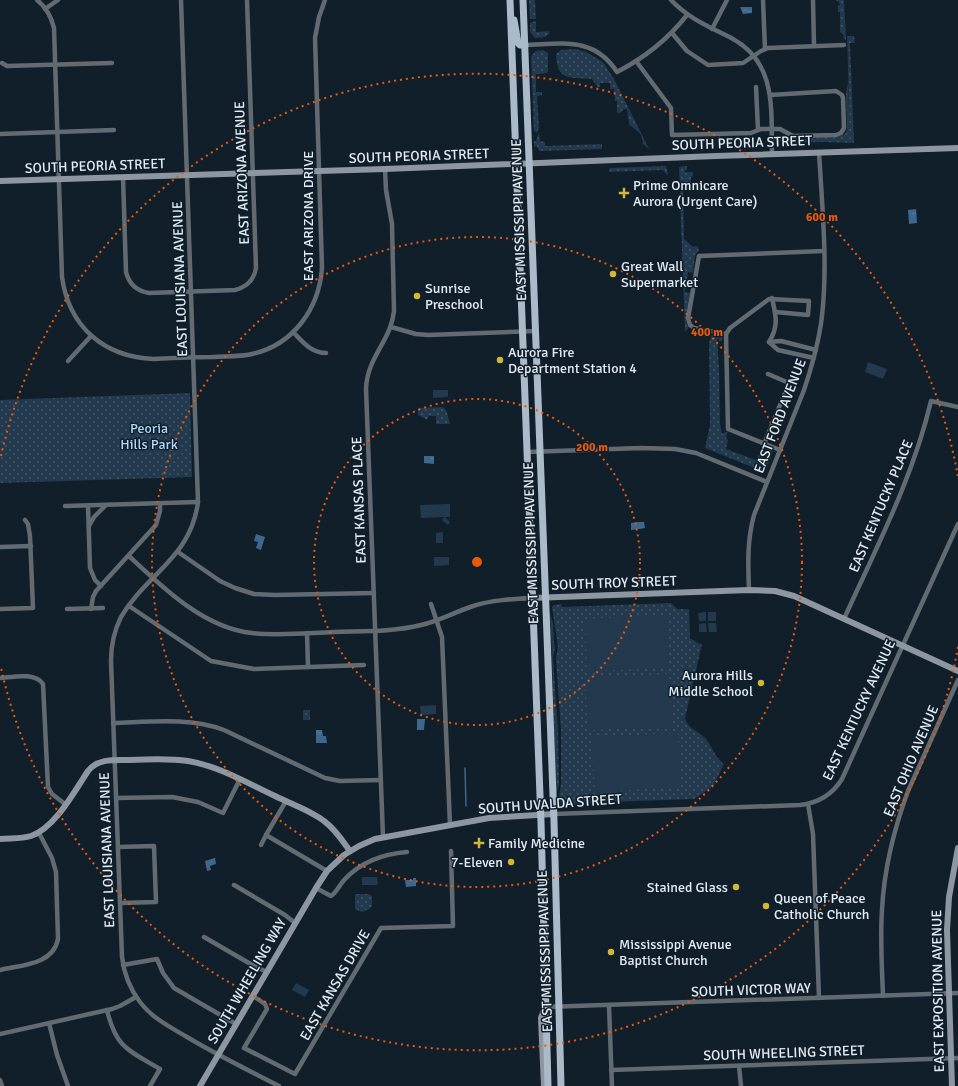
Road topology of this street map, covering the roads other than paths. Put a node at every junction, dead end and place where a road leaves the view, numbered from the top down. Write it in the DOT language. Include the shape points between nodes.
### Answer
graph roads {
  1 [pos="37,0"];
  2 [pos="58,0"];
  3 [pos="181,0"];
  4 [pos="247,0"];
  5 [pos="325,0"];
  6 [pos="510,0"];
  7 [pos="523,0"];
  8 [pos="671,0"];
  9 [pos="727,0"];
  10 [pos="763,0"];
  11 [pos="813,0"];
  12 [pos="46,9"];
  13 [pos="687,15"];
  14 [pos="712,29"];
  15 [pos="672,33"];
  16 [pos="525,45"];
  17 [pos="844,45"];
  18 [pos="814,46"];
  19 [pos="765,49"];
  20 [pos="754,56"];
  21 [pos="636,61"];
  22 [pos="2,63"];
  23 [pos="112,63"];
  24 [pos="55,65"];
  25 [pos="756,87"];
  26 [pos="770,95"];
  27 [pos="772,129"];
  28 [pos="114,130"];
  29 [pos="758,130"];
  30 [pos="57,132"];
  31 [pos="0,134"];
  32 [pos="958,148"];
  33 [pos="819,152"];
  34 [pos="772,154"];
  35 [pos="530,163"];
  36 [pos="516,164"];
  37 [pos="385,169"];
  38 [pos="319,171"];
  39 [pos="253,173"];
  40 [pos="188,175"];
  41 [pos="123,177"];
  42 [pos="59,179"];
  43 [pos="0,181"];
  44 [pos="823,251"];
  45 [pos="191,292"];
  46 [pos="772,298"];
  47 [pos="776,312"];
  48 [pos="391,326"];
  49 [pos="522,331"];
  50 [pos="536,331"];
  51 [pos="293,332"];
  52 [pos="726,334"];
  53 [pos="91,336"];
  54 [pos="768,342"];
  55 [pos="816,350"];
  56 [pos="326,353"];
  57 [pos="193,357"];
  58 [pos="814,358"];
  59 [pos="68,361"];
  60 [pos="768,374"];
  61 [pos="958,407"];
  62 [pos="764,444"];
  63 [pos="780,450"];
  64 [pos="527,452"];
  65 [pos="540,452"];
  66 [pos="767,482"];
  67 [pos="198,502"];
  68 [pos="160,504"];
  69 [pos="106,505"];
  70 [pos="65,506"];
  71 [pos="88,506"];
  72 [pos="25,520"];
  73 [pos="958,524"];
  74 [pos="88,528"];
  75 [pos="31,546"];
  76 [pos="0,547"];
  77 [pos="178,552"];
  78 [pos="129,556"];
  79 [pos="153,579"];
  80 [pos="101,586"];
  81 [pos="749,590"];
  82 [pos="374,593"];
  83 [pos="546,597"];
  84 [pos="532,598"];
  85 [pos="431,604"];
  86 [pos="129,606"];
  87 [pos="104,608"];
  88 [pos="0,609"];
  89 [pos="91,609"];
  90 [pos="67,610"];
  91 [pos="844,619"];
  92 [pos="438,620"];
  93 [pos="375,630"];
  94 [pos="307,632"];
  95 [pos="903,646"];
  96 [pos="364,665"];
  97 [pos="308,666"];
  98 [pos="958,671"];
  99 [pos="0,678"];
  100 [pos="958,680"];
  101 [pos="113,723"];
  102 [pos="115,760"];
  103 [pos="240,779"];
  104 [pos="380,780"];
  105 [pos="116,798"];
  106 [pos="286,801"];
  107 [pos="65,804"];
  108 [pos="808,804"];
  109 [pos="540,814"];
  110 [pos="554,814"];
  111 [pos="450,825"];
  112 [pos="39,833"];
  113 [pos="266,835"];
  114 [pos="382,837"];
  115 [pos="0,839"];
  116 [pos="261,845"];
  117 [pos="118,846"];
  118 [pos="958,848"];
  119 [pos="350,851"];
  120 [pos="451,851"];
  121 [pos="407,852"];
  122 [pos="327,871"];
  123 [pos="234,885"];
  124 [pos="316,888"];
  125 [pos="120,903"];
  126 [pos="295,923"];
  127 [pos="204,936"];
  128 [pos="123,966"];
  129 [pos="0,970"];
  130 [pos="267,972"];
  131 [pos="958,993"];
  132 [pos="949,994"];
  133 [pos="253,996"];
  134 [pos="883,996"];
  135 [pos="136,997"];
  136 [pos="819,998"];
  137 [pos="609,1006"];
  138 [pos="559,1007"];
  139 [pos="546,1008"];
  140 [pos="107,1010"];
  141 [pos="49,1023"];
  142 [pos="236,1024"];
  143 [pos="0,1034"];
  144 [pos="218,1056"];
  145 [pos="951,1058"];
  146 [pos="958,1058"];
  147 [pos="739,1066"];
  148 [pos="611,1070"];
  149 [pos="0,1080"];
  150 [pos="2,1086"];
  151 [pos="68,1086"];
  152 [pos="150,1086"];
  153 [pos="200,1086"];
  154 [pos="279,1086"];
  155 [pos="544,1086"];
  156 [pos="548,1086"];
  157 [pos="561,1086"];
  158 [pos="612,1086"];
  159 [pos="740,1086"];
  160 [pos="952,1086"];
  1 -- 12 [label="street"];
  2 -- 12 [label="street"];
  3 -- 40 [label="street, EAST LOUISIANA AVENUE"];
  4 -- 39 [label="street, EAST ARIZONA AVENUE"];
  5 -- 38 [label="street, EAST ARIZONA DRIVE" via="318,17 315,38"];
  6 -- 16 [label="main road" via="518,43"];
  6 -- 36 [label="main road, EAST MISSISSIPPI AVENUE"];
  7 -- 16 [label="main road, EAST MISSISSIPPI AVENUE"];
  8 -- 13 [label="street"];
  9 -- 14 [label="street"];
  10 -- 19 [label="street"];
  11 -- 18 [label="street"];
  12 -- 24 [label="street, EAST ARIZONA DRIVE" via="54,28"];
  13 -- 14 [label="street"];
  13 -- 15 [label="street"];
  14 -- 20 [label="street" via="740,43"];
  15 -- 20 [label="street" via="687,52 708,64 743,64"];
  15 -- 21 [label="street"];
  16 -- 21 [label="street" via="569,44 588,47 607,59 617,72"];
  16 -- 35 [label="main road, EAST MISSISSIPPI AVENUE"];
  17 -- 18 [label="street"];
  18 -- 19 [label="street"];
  19 -- 20 [label="street"];
  20 -- 26 [label="street" via="765,75"];
  21 -- 29 [label="street" via="671,108 672,136 752,133"];
  22 -- 24 [label="street" via="7,66"];
  23 -- 24 [label="street"];
  24 -- 30 [label="street, EAST ARIZONA DRIVE"];
  25 -- 29 [label="street"];
  26 -- 27 [label="street"];
  26 -- 27 [label="street" via="836,91 843,98 844,128 838,135 793,136 780,129"];
  27 -- 29 [label="street"];
  27 -- 34 [label="street"];
  28 -- 30 [label="street"];
  30 -- 31 [label="street"];
  30 -- 42 [label="street, EAST ARIZONA DRIVE"];
  32 -- 33 [label="street, SOUTH PEORIA STREET"];
  33 -- 34 [label="street, SOUTH PEORIA STREET"];
  33 -- 44 [label="street, EAST FORD AVENUE"];
  34 -- 35 [label="street, SOUTH PEORIA STREET"];
  35 -- 36 [label="street, SOUTH PEORIA STREET"];
  35 -- 50 [label="main road, EAST MISSISSIPPI AVENUE"];
  36 -- 37 [label="street, SOUTH PEORIA STREET"];
  36 -- 49 [label="main road, EAST MISSISSIPPI AVENUE"];
  37 -- 38 [label="street, SOUTH PEORIA STREET"];
  37 -- 48 [label="street, EAST KANSAS PLACE" via="392,224 394,304"];
  38 -- 39 [label="street, SOUTH PEORIA STREET"];
  38 -- 51 [label="street, EAST ARIZONA DRIVE" via="320,286 313,304"];
  39 -- 40 [label="street, SOUTH PEORIA STREET"];
  39 -- 45 [label="street, EAST ARIZONA AVENUE" via="256,268 253,278 246,286 235,290"];
  40 -- 41 [label="street, SOUTH PEORIA STREET"];
  40 -- 45 [label="street, EAST LOUISIANA AVENUE"];
  41 -- 42 [label="street, SOUTH PEORIA STREET"];
  41 -- 45 [label="street" via="126,272 131,282 138,289 149,293"];
  42 -- 43 [label="street, SOUTH PEORIA STREET"];
  42 -- 53 [label="street, EAST ARIZONA DRIVE" via="63,286 73,312"];
  44 -- 52 [label="street" via="699,256 688,318 690,325"];
  44 -- 55 [label="street, EAST FORD AVENUE" via="824,296"];
  45 -- 57 [label="street, EAST LOUISIANA AVENUE"];
  46 -- 47 [label="street"];
  46 -- 47 [label="street" via="809,302 808,315"];
  46 -- 52 [label="street" via="730,328"];
  47 -- 54 [label="street" via="775,332"];
  48 -- 49 [label="street" via="428,335"];
  48 -- 82 [label="street, EAST KANSAS PLACE" via="371,364 366,383"];
  49 -- 50 [label="street"];
  49 -- 64 [label="main road, EAST MISSISSIPPI AVENUE"];
  50 -- 65 [label="main road, EAST MISSISSIPPI AVENUE"];
  51 -- 56 [label="street" via="313,350"];
  51 -- 57 [label="street, EAST ARIZONA DRIVE" via="271,347 253,354"];
  52 -- 62 [label="street" via="728,429"];
  53 -- 57 [label="street, EAST ARIZONA DRIVE" via="106,347 132,357"];
  53 -- 59 [label="street"];
  54 -- 55 [label="street" via="781,341"];
  54 -- 58 [label="street" via="778,350"];
  55 -- 58 [label="street, EAST FORD AVENUE"];
  57 -- 67 [label="street, EAST LOUISIANA AVENUE"];
  58 -- 63 [label="street, EAST FORD AVENUE"];
  60 -- 62 [label="street" via="789,383"];
  61 -- 91 [label="street, EAST KENTUCKY PLACE" via="931,402 912,468"];
  62 -- 63 [label="street"];
  63 -- 66 [label="street, EAST FORD AVENUE"];
  64 -- 65 [label="street"];
  64 -- 84 [label="main road, EAST MISSISSIPPI AVENUE"];
  65 -- 66 [label="street" via="675,448 696,453"];
  65 -- 83 [label="main road, EAST MISSISSIPPI AVENUE"];
  66 -- 81 [label="street, EAST FORD AVENUE" via="749,533"];
  67 -- 68 [label="street"];
  67 -- 77 [label="street, EAST LOUISIANA AVENUE" via="191,531"];
  68 -- 69 [label="street"];
  68 -- 78 [label="street" via="156,525"];
  69 -- 71 [label="street"];
  69 -- 74 [label="street" via="94,517"];
  70 -- 71 [label="street"];
  71 -- 74 [label="street"];
  72 -- 75 [label="street" via="29,528"];
  73 -- 95 [label="street, EAST KENTUCKY AVENUE"];
  74 -- 80 [label="street" via="90,568"];
  75 -- 76 [label="street"];
  75 -- 88 [label="street" via="33,608"];
  77 -- 79 [label="street, EAST LOUISIANA AVENUE"];
  77 -- 82 [label="street" via="220,582 254,594"];
  78 -- 79 [label="street, SOUTH TROY STREET"];
  78 -- 80 [label="street"];
  79 -- 86 [label="street, EAST LOUISIANA AVENUE"];
  79 -- 94 [label="street, SOUTH TROY STREET" via="207,618 229,628 264,634"];
  80 -- 89 [label="street" via="93,597"];
  81 -- 83 [label="street, SOUTH TROY STREET"];
  81 -- 91 [label="street, SOUTH TROY STREET" via="769,590 787,594"];
  82 -- 93 [label="street, EAST KANSAS PLACE"];
  83 -- 84 [label="street, SOUTH TROY STREET"];
  83 -- 110 [label="main road, EAST MISSISSIPPI AVENUE"];
  84 -- 92 [label="street, SOUTH TROY STREET" via="486,603"];
  84 -- 109 [label="main road, EAST MISSISSIPPI AVENUE"];
  85 -- 92 [label="street"];
  86 -- 97 [label="street" via="211,661 254,669"];
  86 -- 101 [label="street, EAST LOUISIANA AVENUE" via="117,626 111,652"];
  87 -- 89 [label="street"];
  89 -- 90 [label="street"];
  91 -- 95 [label="street, SOUTH TROY STREET"];
  92 -- 93 [label="street, SOUTH TROY STREET" via="411,627"];
  92 -- 111 [label="street" via="442,636"];
  93 -- 94 [label="street, SOUTH TROY STREET"];
  93 -- 104 [label="street, EAST KANSAS PLACE"];
  94 -- 97 [label="street"];
  95 -- 98 [label="street, SOUTH TROY STREET"];
  95 -- 108 [label="street, EAST KENTUCKY AVENUE" via="842,779 827,796"];
  96 -- 97 [label="street"];
  99 -- 107 [label="street" via="34,677 41,680 48,787 52,794"];
  100 -- 134 [label="street, EAST OHIO AVENUE" via="908,791 890,849 881,930"];
  101 -- 102 [label="street, EAST LOUISIANA AVENUE"];
  101 -- 104 [label="street" via="171,721 213,727 324,778 340,781"];
  102 -- 103 [label="street" via="188,761"];
  102 -- 105 [label="street, EAST LOUISIANA AVENUE"];
  102 -- 107 [label="street" via="100,762 92,767"];
  103 -- 105 [label="street" via="223,813 198,802 172,797"];
  103 -- 106 [label="street"];
  104 -- 114 [label="street, EAST KANSAS PLACE"];
  105 -- 117 [label="street, EAST LOUISIANA AVENUE"];
  106 -- 113 [label="street"];
  106 -- 119 [label="street" via="324,822 338,834"];
  107 -- 112 [label="street" via="51,823"];
  108 -- 110 [label="street, SOUTH UVALDA STREET"];
  108 -- 136 [label="street" via="813,834"];
  109 -- 110 [label="street, SOUTH UVALDA STREET"];
  109 -- 111 [label="street, SOUTH UVALDA STREET" via="489,818"];
  109 -- 139 [label="main road, EAST MISSISSIPPI AVENUE"];
  110 -- 138 [label="main road, EAST MISSISSIPPI AVENUE"];
  111 -- 114 [label="street, SOUTH UVALDA STREET"];
  112 -- 115 [label="street" via="22,838"];
  112 -- 129 [label="street" via="56,872 57,944 51,954 42,960"];
  113 -- 116 [label="street"];
  113 -- 122 [label="street"];
  114 -- 119 [label="street, SOUTH UVALDA STREET"];
  117 -- 125 [label="street, EAST LOUISIANA AVENUE"];
  117 -- 125 [label="street" via="154,846 156,902"];
  118 -- 132 [label="street, EAST EXPOSITION AVENUE" via="947,914"];
  119 -- 122 [label="street, SOUTH WHEELING WAY"];
  120 -- 133 [label="street, EAST KANSAS DRIVE" via="453,926 381,928 296,1074 244,1048 267,1009 265,1004"];
  121 -- 124 [label="street" via="380,857 361,866 345,879 331,896"];
  122 -- 124 [label="street, SOUTH WHEELING WAY"];
  123 -- 126 [label="street"];
  124 -- 126 [label="street, SOUTH WHEELING WAY"];
  125 -- 128 [label="street, EAST LOUISIANA AVENUE"];
  126 -- 130 [label="street, SOUTH WHEELING WAY"];
  127 -- 130 [label="street"];
  128 -- 135 [label="street, EAST LOUISIANA AVENUE"];
  128 -- 142 [label="street" via="157,959 163,974 174,988"];
  130 -- 133 [label="street, SOUTH WHEELING WAY"];
  131 -- 132 [label="street, SOUTH VICTOR WAY"];
  132 -- 134 [label="street, SOUTH VICTOR WAY"];
  132 -- 145 [label="street, EAST EXPOSITION AVENUE"];
  133 -- 142 [label="street, SOUTH WHEELING WAY"];
  134 -- 136 [label="street, SOUTH VICTOR WAY"];
  135 -- 140 [label="street"];
  135 -- 144 [label="street, EAST LOUISIANA AVENUE" via="146,1010 160,1021"];
  136 -- 137 [label="street, SOUTH VICTOR WAY"];
  137 -- 138 [label="street, SOUTH VICTOR WAY"];
  137 -- 148 [label="street"];
  138 -- 139 [label="street, SOUTH VICTOR WAY"];
  138 -- 157 [label="main road, EAST MISSISSIPPI AVENUE"];
  139 -- 155 [label="street" via="541,1018"];
  139 -- 156 [label="main road, EAST MISSISSIPPI AVENUE"];
  140 -- 141 [label="street"];
  140 -- 152 [label="street" via="114,1033 123,1046 160,1069"];
  141 -- 143 [label="street"];
  141 -- 151 [label="street"];
  142 -- 144 [label="street, SOUTH WHEELING WAY"];
  144 -- 153 [label="street, SOUTH WHEELING WAY"];
  144 -- 154 [label="street, EAST LOUISIANA AVENUE"];
  145 -- 146 [label="street, SOUTH WHEELING STREET"];
  145 -- 147 [label="street, SOUTH WHEELING STREET"];
  145 -- 160 [label="street, EAST EXPOSITION AVENUE"];
  147 -- 148 [label="street, SOUTH WHEELING STREET"];
  147 -- 159 [label="street"];
  148 -- 158 [label="street"];
  149 -- 150 [label="street"];
}
